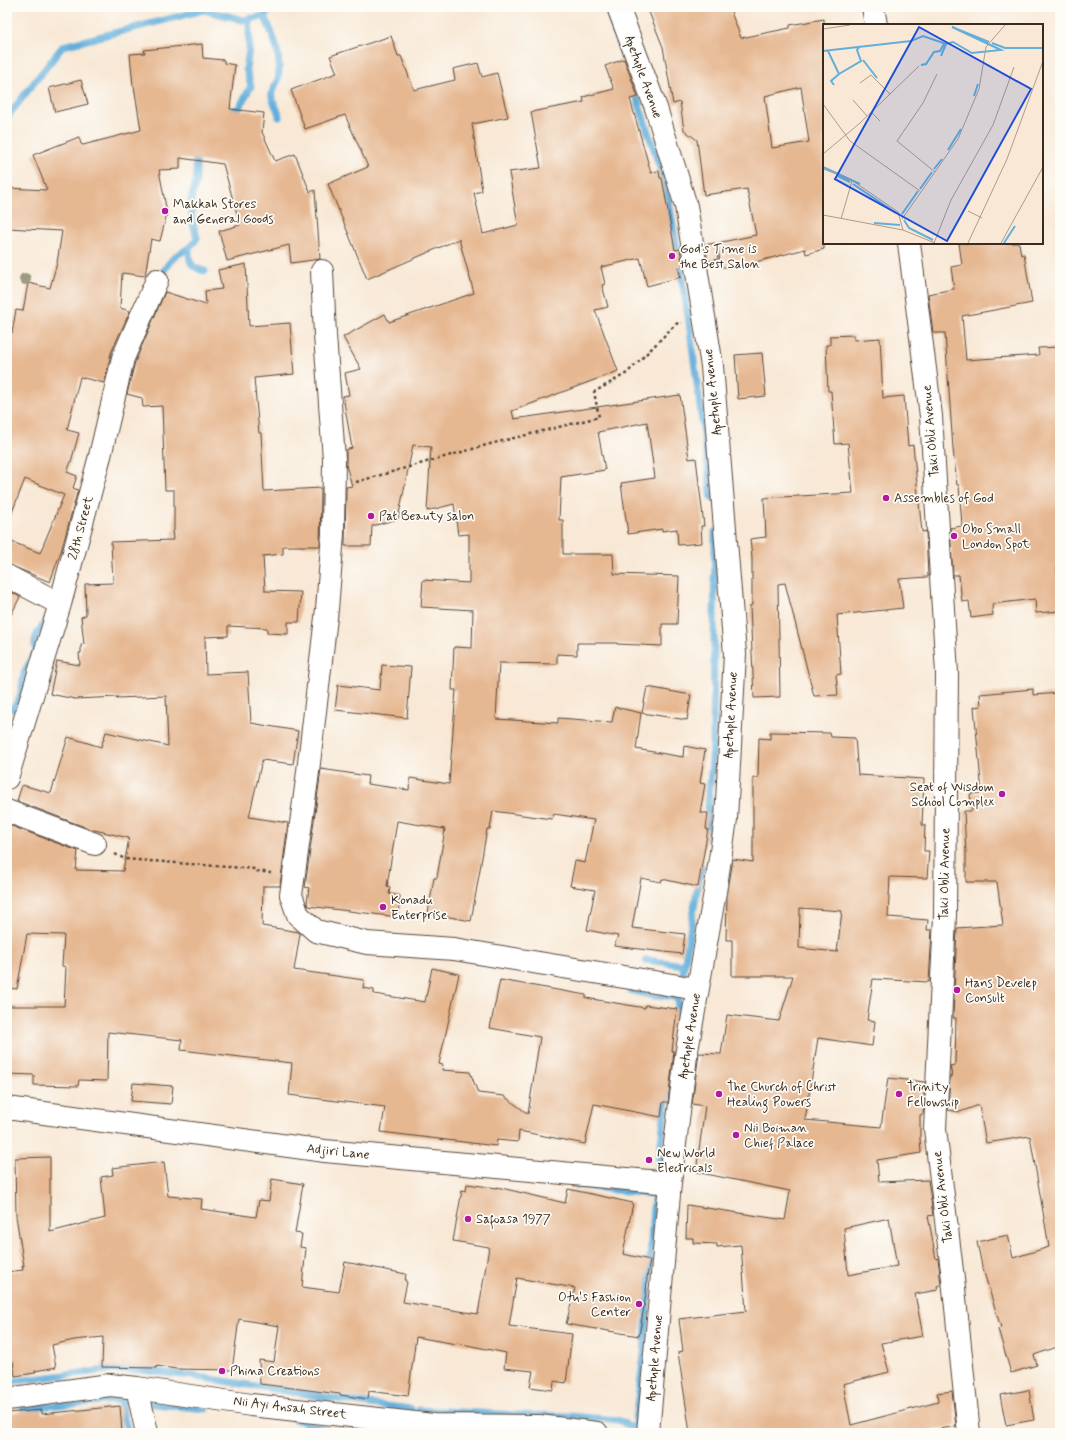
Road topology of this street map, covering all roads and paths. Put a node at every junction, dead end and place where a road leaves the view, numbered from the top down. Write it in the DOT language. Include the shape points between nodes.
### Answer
graph roads {
  1 [pos="618,7"];
  2 [pos="873,7"];
  3 [pos="876,24"];
  4 [pos="909,244"];
  5 [pos="322,271"];
  6 [pos="157,280"];
  7 [pos="704,318"];
  8 [pos="334,488"];
  9 [pos="7,576"];
  10 [pos="60,604"];
  11 [pos="7,778"];
  12 [pos="7,811"];
  13 [pos="95,844"];
  14 [pos="293,876"];
  15 [pos="697,989"];
  16 [pos="7,1108"];
  17 [pos="670,1183"];
  18 [pos="137,1388"];
  19 [pos="7,1399"];
  20 [pos="147,1433"];
  21 [pos="597,1433"];
  22 [pos="648,1433"];
  23 [pos="969,1433"];
  1 -- 7 [label="street, Apetuple Avenue" via="656,108 686,206"];
  2 -- 3 [label="street"];
  4 -- 23 [label="street, Taki Obli Avenue" via="931,416 948,674 944,916 935,1129"];
  5 -- 8 [label="street"];
  6 -- 10 [label="street, 28th Street" via="123,358 100,456"];
  7 -- 8 [label="path" via="676,324 627,373 594,392 599,417 490,444"];
  7 -- 15 [label="street, Apetuple Avenue" via="712,366 735,654 726,819"];
  8 -- 14 [label="street" via="327,609"];
  9 -- 10 [label="street"];
  10 -- 11 [label="street, 28th Street"];
  12 -- 13 [label="street"];
  13 -- 14 [label="path" via="125,859 255,869"];
  14 -- 15 [label="street" via="291,895 298,915 316,931 332,936 367,943 454,949"];
  15 -- 17 [label="street, Apetuple Avenue"];
  16 -- 17 [label="street, Adjiri Lane" via="325,1151"];
  17 -- 22 [label="street, Apetuple Avenue"];
  18 -- 19 [label="street, Nii Ayi Ansah Street" via="110,1385"];
  18 -- 20 [label="street"];
  18 -- 21 [label="street, Nii Ayi Ansah Street" via="251,1405 433,1425 539,1426"];
}
